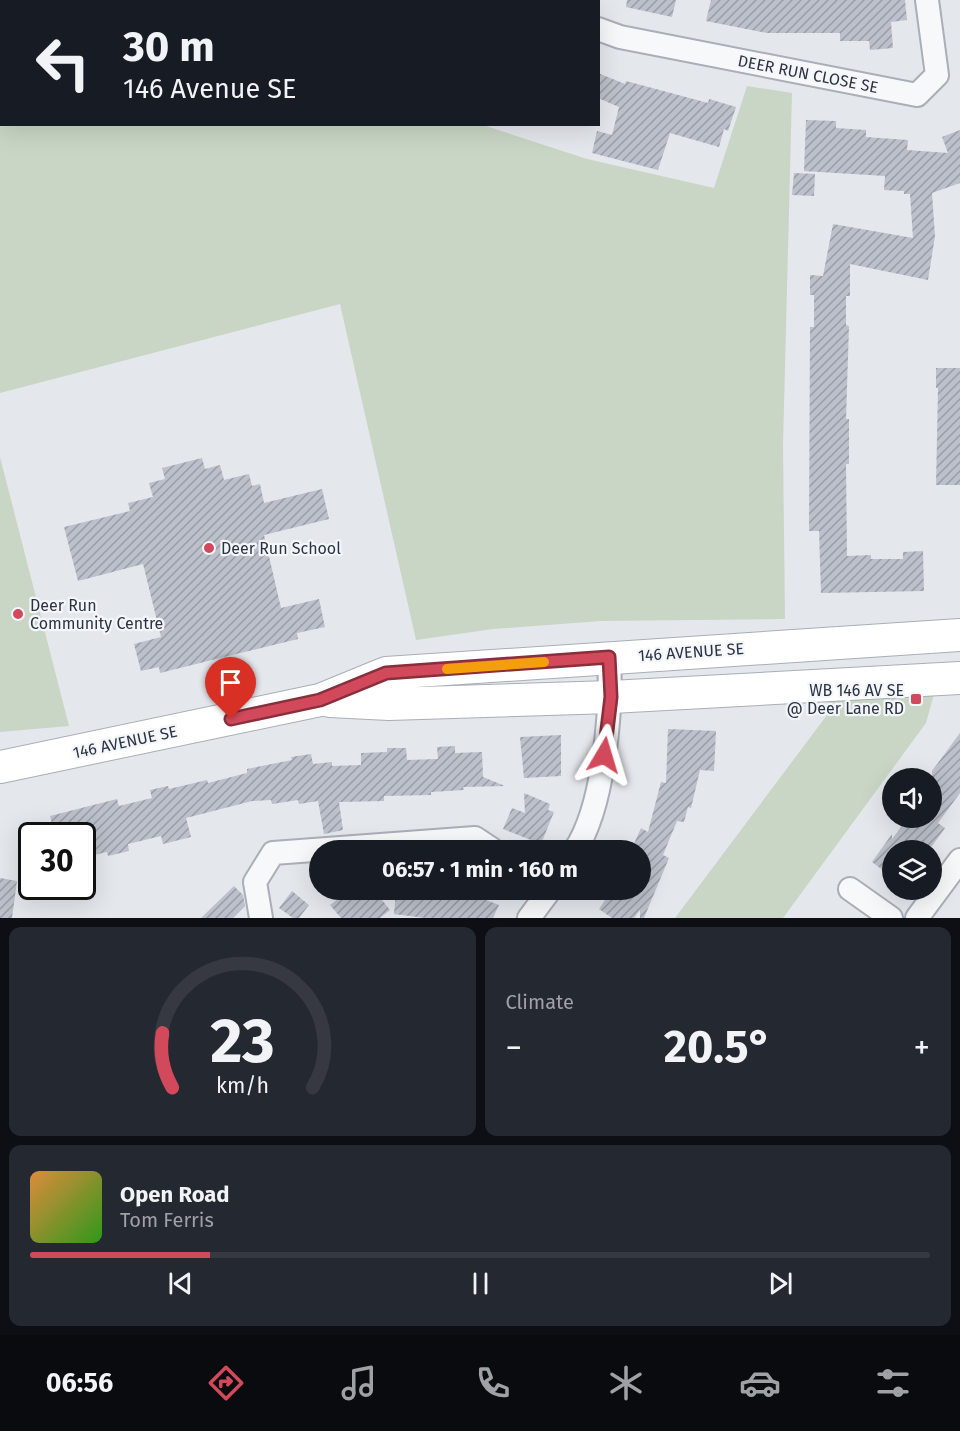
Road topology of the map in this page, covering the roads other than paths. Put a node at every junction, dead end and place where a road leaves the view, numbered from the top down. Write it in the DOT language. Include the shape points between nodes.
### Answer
graph roads {
  1 [pos="927,0"];
  2 [pos="600,30"];
  3 [pos="960,635"];
  4 [pos="609,657"];
  5 [pos="960,678"];
  6 [pos="611,697"];
  7 [pos="320,700"];
  8 [pos="0,767"];
  9 [pos="447,840"];
  10 [pos="477,840"];
  11 [pos="579,840"];
  12 [pos="309,850"];
  13 [pos="960,860"];
  14 [pos="850,889"];
  15 [pos="542,900"];
  16 [pos="261,918"];
  17 [pos="529,918"];
  18 [pos="891,918"];
  19 [pos="917,918"];
  1 -- 2 [label="street, DEER RUN CLOSE SE" via="937,75 917,95"];
  3 -- 4 [label="street, 146 AVENUE SE"];
  4 -- 6 [label="street"];
  4 -- 7 [label="street, 146 AVENUE SE" via="386,673"];
  5 -- 6 [label="street, 146 AVENUE SE"];
  6 -- 7 [label="street, 146 AVENUE SE" via="389,704"];
  6 -- 11 [label="street" via="604,755 593,803"];
  7 -- 8 [label="street, 146 AVENUE SE"];
  9 -- 10 [label="street"];
  12 -- 16 [label="street" via="273,853 255,882"];
  13 -- 19 [label="street"];
  14 -- 18 [label="street"];
  15 -- 17 [label="street"];
}
